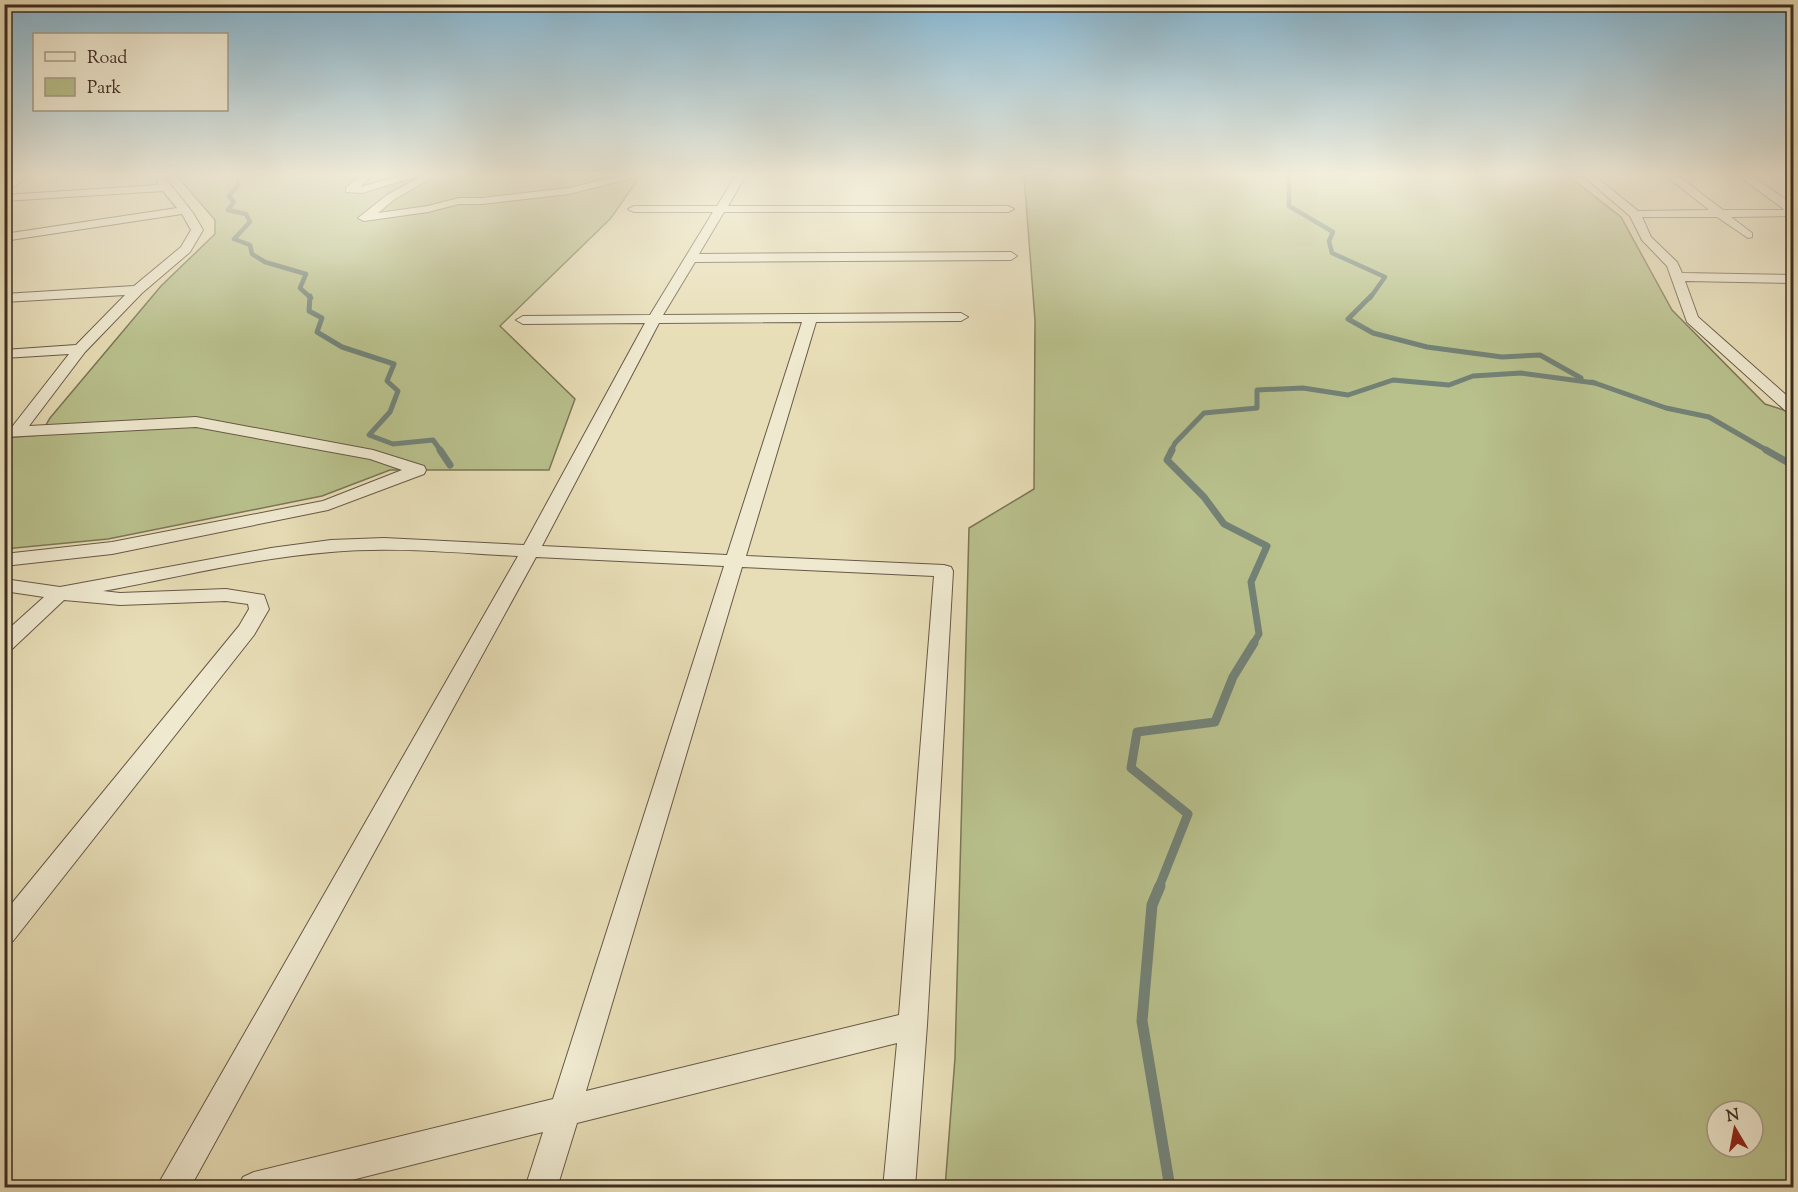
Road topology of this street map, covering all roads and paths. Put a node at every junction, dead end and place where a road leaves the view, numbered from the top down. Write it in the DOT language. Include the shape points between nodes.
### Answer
graph roads {
  1 [pos="51,231"];
  2 [pos="197,231"];
  3 [pos="708,231"];
  4 [pos="1643,231"];
  5 [pos="1742,231"];
  6 [pos="1748,235"];
  7 [pos="4,238"];
  8 [pos="1011,256"];
  9 [pos="691,258"];
  10 [pos="1678,277"];
  11 [pos="1794,279"];
  12 [pos="138,290"];
  13 [pos="4,298"];
  14 [pos="962,317"];
  15 [pos="810,318"];
  16 [pos="654,319"];
  17 [pos="523,320"];
  18 [pos="80,349"];
  19 [pos="4,354"];
  20 [pos="1794,411"];
  21 [pos="11,431"];
  22 [pos="529,553"];
  23 [pos="4,560"];
  24 [pos="734,562"];
  25 [pos="4,585"];
  26 [pos="60,593"];
  27 [pos="4,645"];
  28 [pos="4,933"];
  29 [pos="913,1025"];
  30 [pos="564,1111"];
  31 [pos="172,1188"];
  32 [pos="254,1188"];
  33 [pos="541,1188"];
  34 [pos="899,1188"];
  1 -- 7 [label="street"];
  2 -- 12 [label="street" via="186,249"];
  3 -- 9 [label="street"];
  4 -- 10 [label="street" via="1673,265"];
  5 -- 6 [label="street"];
  8 -- 9 [label="street"];
  9 -- 16 [label="street"];
  10 -- 11 [label="street"];
  10 -- 20 [label="street" via="1692,320"];
  12 -- 13 [label="street"];
  12 -- 18 [label="street"];
  14 -- 15 [label="street"];
  15 -- 16 [label="street"];
  15 -- 24 [label="street"];
  16 -- 17 [label="street"];
  16 -- 22 [label="street"];
  18 -- 19 [label="street"];
  18 -- 21 [label="street"];
  21 -- 23 [label="street" via="196,422 373,455 418,470 328,505 112,548"];
  22 -- 24 [label="street"];
  22 -- 26 [label="street" via="384,544 331,546 196,566"];
  22 -- 31 [label="street"];
  24 -- 29 [label="street" via="944,571"];
  24 -- 30 [label="street"];
  25 -- 26 [label="street"];
  26 -- 27 [label="street"];
  26 -- 28 [label="street" via="120,599 226,595 256,599 259,609 247,630"];
  29 -- 30 [label="street"];
  29 -- 34 [label="street"];
  30 -- 32 [label="street"];
  30 -- 33 [label="street"];
}
